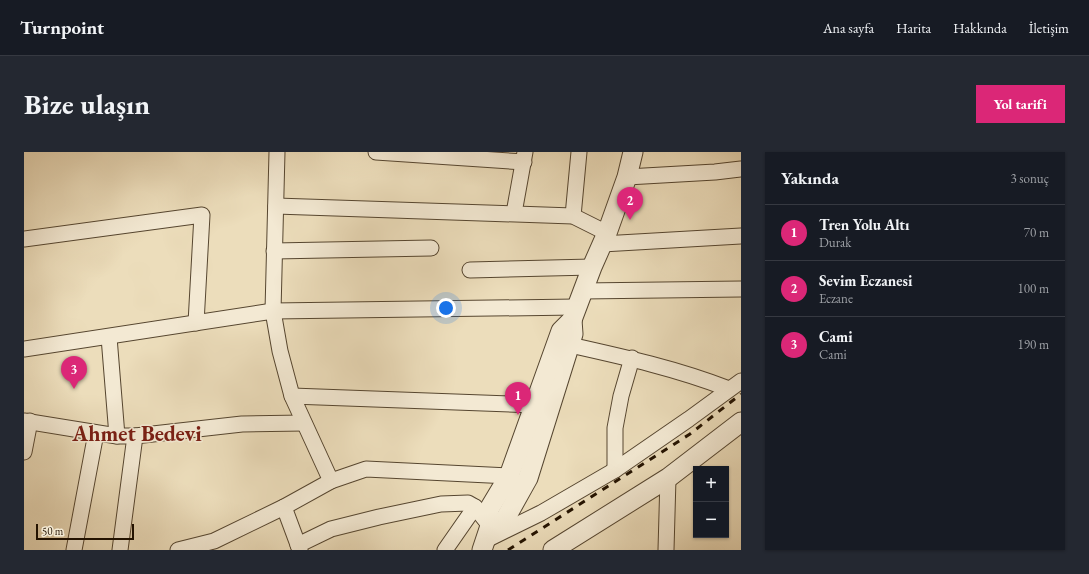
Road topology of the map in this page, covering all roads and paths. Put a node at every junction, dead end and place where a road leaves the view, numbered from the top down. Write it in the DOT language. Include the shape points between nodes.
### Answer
graph roads {
  1 [pos="277,152"];
  2 [pos="376,152"];
  3 [pos="579,152"];
  4 [pos="632,152"];
  5 [pos="524,157"];
  6 [pos="741,169"];
  7 [pos="627,177"];
  8 [pos="276,206"];
  9 [pos="514,213"];
  10 [pos="573,216"];
  11 [pos="741,236"];
  12 [pos="605,238"];
  13 [pos="24,239"];
  14 [pos="431,248"];
  15 [pos="274,251"];
  16 [pos="592,267"];
  17 [pos="470,270"];
  18 [pos="741,289"];
  19 [pos="577,306"];
  20 [pos="273,311"];
  21 [pos="196,323"];
  22 [pos="109,337"];
  23 [pos="570,345"];
  24 [pos="24,349"];
  25 [pos="632,358"];
  26 [pos="735,385"];
  27 [pos="292,396"];
  28 [pos="535,405"];
  29 [pos="27,421"];
  30 [pos="741,422"];
  31 [pos="304,423"];
  32 [pos="96,433"];
  33 [pos="117,436"];
  34 [pos="135,436"];
  35 [pos="24,452"];
  36 [pos="615,470"];
  37 [pos="509,476"];
  38 [pos="668,478"];
  39 [pos="331,482"];
  40 [pos="284,507"];
  41 [pos="475,507"];
  42 [pos="486,539"];
  43 [pos="214,546"];
  44 [pos="299,547"];
  45 [pos="74,550"];
  46 [pos="120,550"];
  47 [pos="178,550"];
  48 [pos="445,550"];
  49 [pos="553,550"];
  50 [pos="666,550"];
  1 -- 8 [label="street"];
  2 -- 5 [label="street"];
  3 -- 10 [label="street"];
  4 -- 7 [label="street"];
  5 -- 9 [label="street"];
  6 -- 7 [label="street"];
  7 -- 12 [label="street"];
  8 -- 9 [label="street"];
  8 -- 15 [label="street"];
  9 -- 10 [label="street"];
  10 -- 12 [label="street"];
  11 -- 12 [label="street"];
  12 -- 16 [label="street"];
  13 -- 21 [label="street" via="202,215"];
  14 -- 15 [label="street"];
  15 -- 20 [label="street"];
  16 -- 17 [label="street"];
  16 -- 19 [label="street"];
  18 -- 19 [label="street"];
  19 -- 20 [label="street"];
  19 -- 23 [label="street"];
  19 -- 28 [label="street" via="560,332"];
  20 -- 21 [label="street"];
  20 -- 27 [label="street"];
  21 -- 22 [label="street"];
  22 -- 24 [label="street"];
  22 -- 33 [label="street"];
  23 -- 25 [label="street"];
  23 -- 42 [label="street" via="528,478 504,521"];
  25 -- 26 [label="street" via="698,378"];
  25 -- 36 [label="street" via="615,428"];
  26 -- 36 [label="street"];
  27 -- 28 [label="street"];
  27 -- 31 [label="street"];
  28 -- 37 [label="street"];
  29 -- 32 [label="street"];
  29 -- 35 [label="street"];
  30 -- 38 [label="street"];
  31 -- 34 [label="street" via="242,424"];
  31 -- 39 [label="street"];
  32 -- 33 [label="street"];
  32 -- 45 [label="street"];
  33 -- 34 [label="street"];
  34 -- 46 [label="street"];
  36 -- 42 [label="street" via="541,513"];
  37 -- 39 [label="street" via="366,469"];
  37 -- 42 [label="street" via="488,512"];
  38 -- 49 [label="street"];
  38 -- 50 [label="street"];
  39 -- 40 [label="street"];
  40 -- 43 [label="street"];
  40 -- 44 [label="street"];
  41 -- 42 [label="street"];
  41 -- 44 [label="street" via="468,502 441,504 379,517 331,529"];
  41 -- 48 [label="street"];
  43 -- 47 [label="street"];
}
